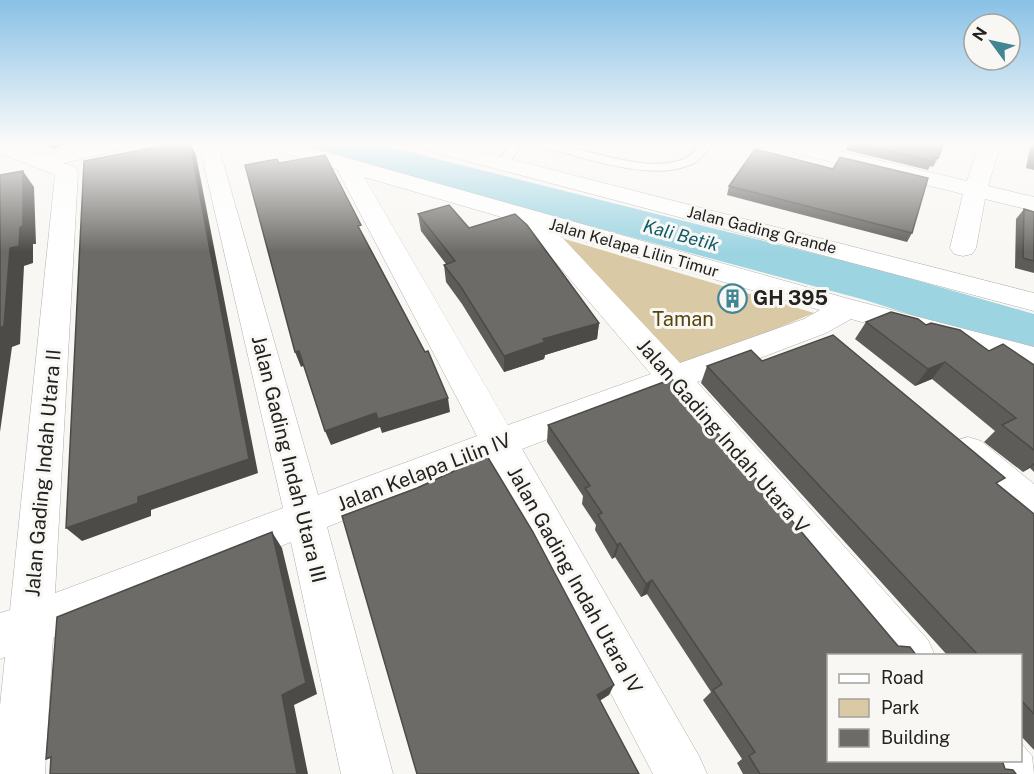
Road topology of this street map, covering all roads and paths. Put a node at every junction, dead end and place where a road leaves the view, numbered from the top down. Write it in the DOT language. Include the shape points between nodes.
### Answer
graph roads {
  1 [pos="26,179"];
  2 [pos="51,179"];
  3 [pos="211,179"];
  4 [pos="354,179"];
  5 [pos="395,179"];
  6 [pos="560,179"];
  7 [pos="931,179"];
  8 [pos="979,179"];
  9 [pos="22,181"];
  10 [pos="975,191"];
  11 [pos="1034,204"];
  12 [pos="531,218"];
  13 [pos="963,248"];
  14 [pos="951,279"];
  15 [pos="977,286"];
  16 [pos="1034,302"];
  17 [pos="848,308"];
  18 [pos="1034,358"];
  19 [pos="675,379"];
  20 [pos="943,431"];
  21 [pos="499,443"];
  22 [pos="1034,507"];
  23 [pos="305,518"];
  24 [pos="16,630"];
  25 [pos="910,654"];
  26 [pos="1004,762"];
  27 [pos="19,774"];
  28 [pos="367,774"];
  29 [pos="681,774"];
  30 [pos="1014,774"];
  1 -- 9 [label="street"];
  2 -- 24 [label="street, Jalan Gading Indah Utara II"];
  3 -- 23 [label="street, Jalan Gading Indah Utara III"];
  4 -- 21 [label="street, Jalan Gading Indah Utara IV"];
  5 -- 12 [label="street, Jalan Kelapa Lilin Timur"];
  6 -- 14 [label="street, Jalan Gading Grande"];
  7 -- 10 [label="street"];
  8 -- 10 [label="street"];
  10 -- 11 [label="street"];
  10 -- 13 [label="street"];
  12 -- 17 [label="street, Jalan Kelapa Lilin Timur"];
  12 -- 19 [label="street, Jalan Gading Indah Utara V"];
  13 -- 14 [label="street" via="953,251"];
  13 -- 15 [label="street" via="977,265"];
  14 -- 15 [label="street, Jalan Gading Grande"];
  15 -- 16 [label="street, Jalan Gading Grande"];
  17 -- 18 [label="street, Jalan Kelapa Lilin Timur"];
  17 -- 19 [label="street, Jalan Kelapa Lilin IV" via="829,337"];
  19 -- 21 [label="street, Jalan Kelapa Lilin IV"];
  19 -- 25 [label="street, Jalan Gading Indah Utara V"];
  20 -- 22 [label="street"];
  21 -- 23 [label="street, Jalan Kelapa Lilin IV"];
  21 -- 29 [label="street, Jalan Gading Indah Utara IV"];
  23 -- 24 [label="street, Jalan Kelapa Lilin IV"];
  23 -- 28 [label="street, Jalan Gading Indah Utara III"];
  24 -- 27 [label="street, Jalan Gading Indah Utara II"];
  26 -- 30 [label="street"];
}
